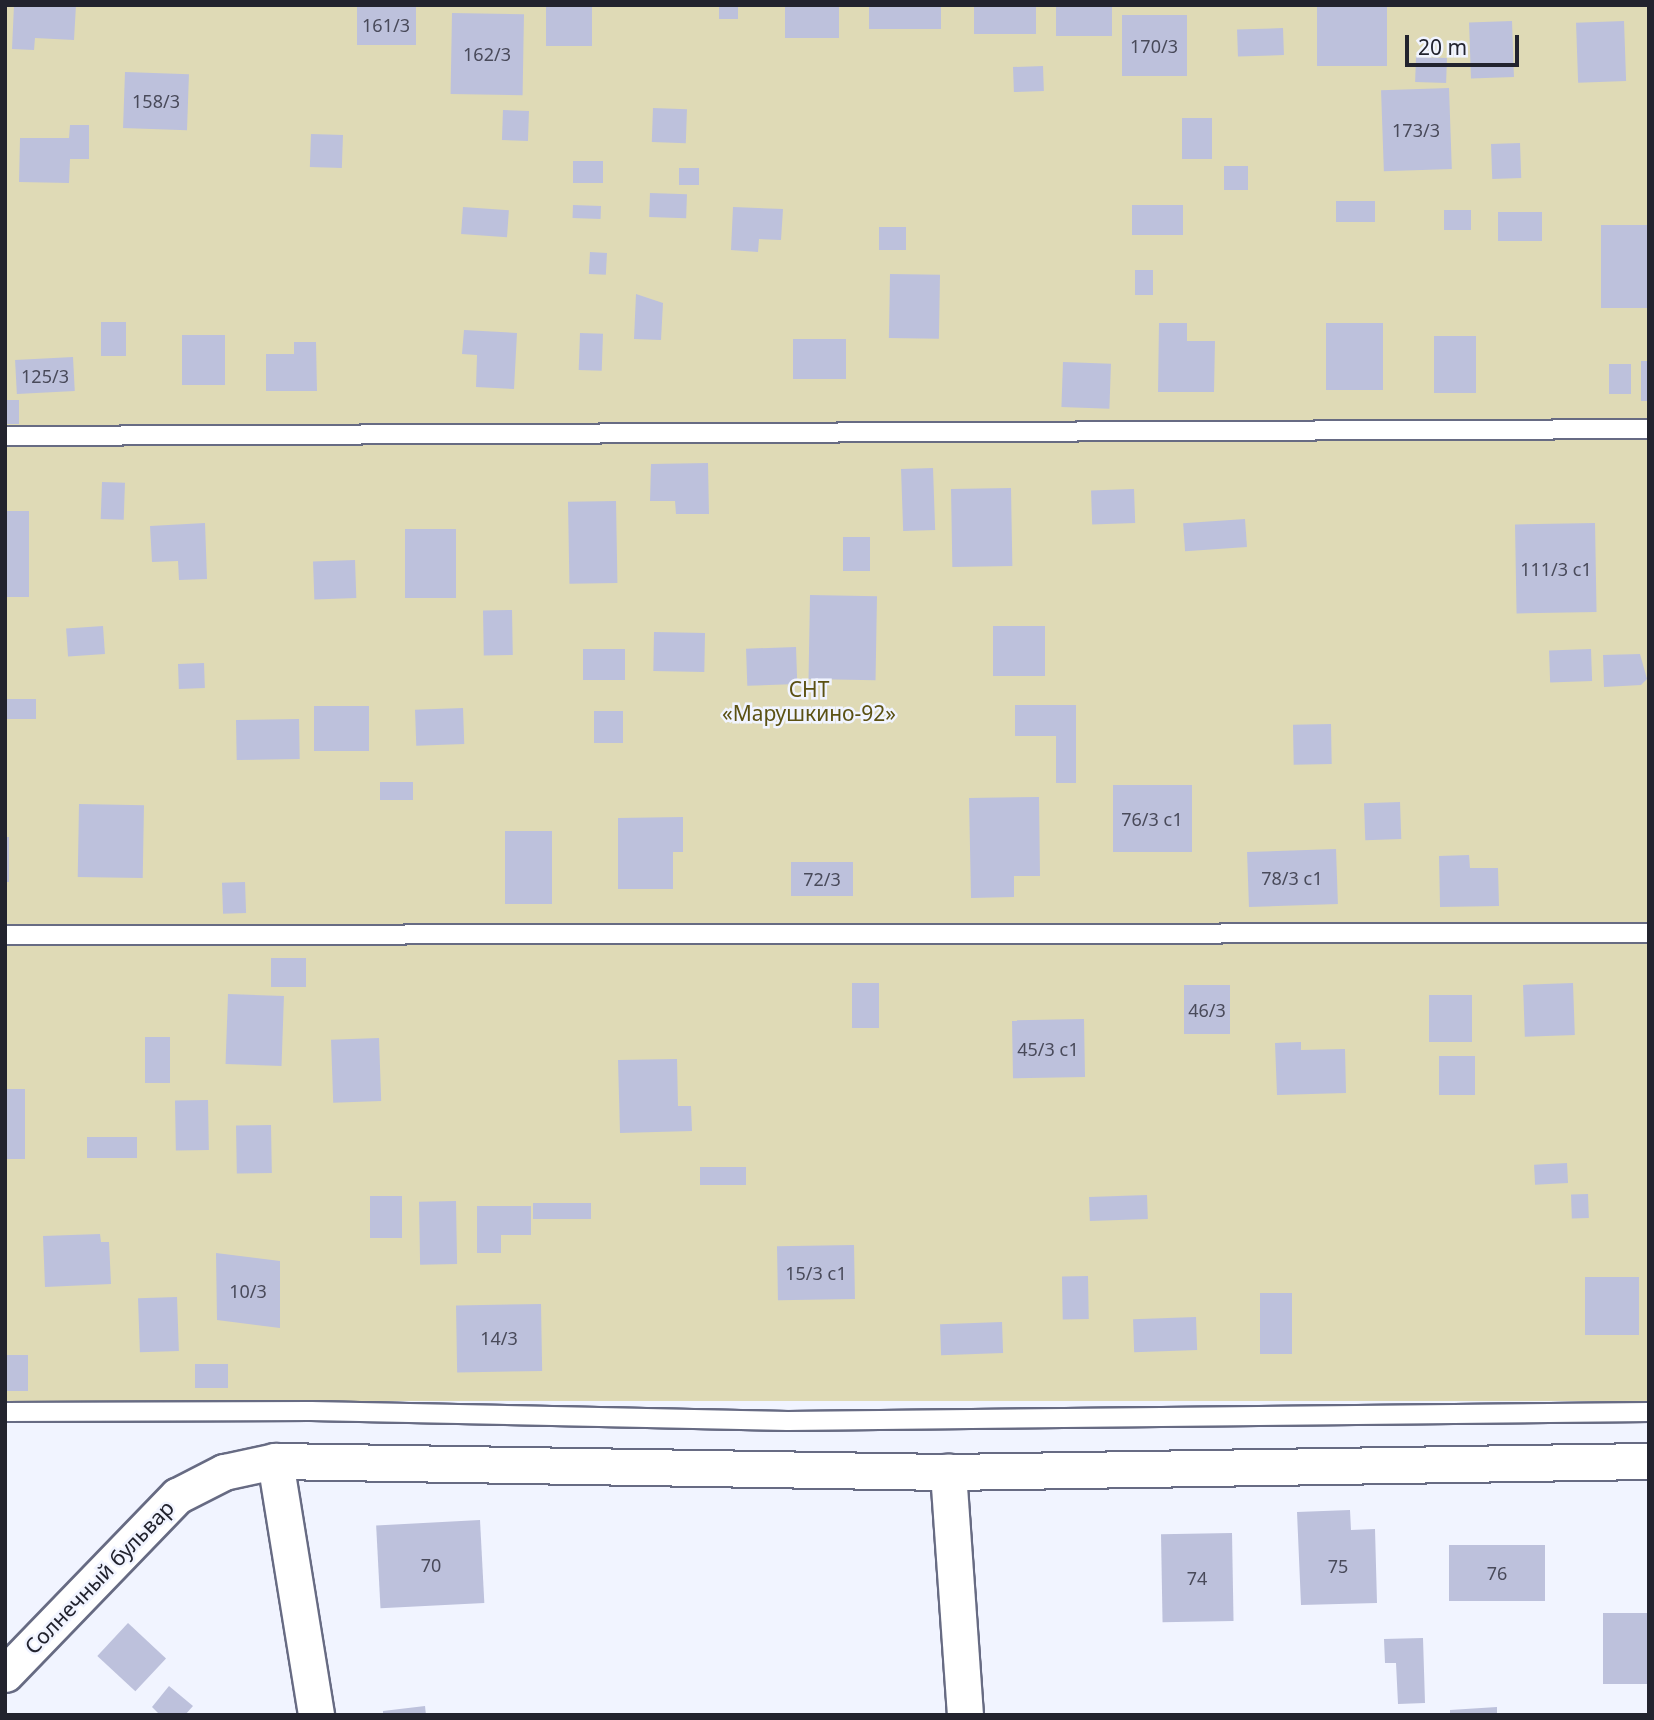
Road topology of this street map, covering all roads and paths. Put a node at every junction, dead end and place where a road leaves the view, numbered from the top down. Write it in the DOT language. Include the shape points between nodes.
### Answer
graph roads {
  1 [pos="1649,429"];
  2 [pos="5,436"];
  3 [pos="1649,933"];
  4 [pos="5,935"];
  5 [pos="5,1412"];
  6 [pos="1649,1412"];
  7 [pos="275,1461"];
  8 [pos="1649,1461"];
  9 [pos="948,1472"];
  10 [pos="5,1674"];
  11 [pos="316,1715"];
  12 [pos="965,1715"];
  1 -- 2 [label="lane"];
  3 -- 4 [label="lane"];
  5 -- 6 [label="lane" via="788,1421"];
  7 -- 9 [label="street, Солнечный бульвар"];
  7 -- 10 [label="street, Солнечный бульвар" via="224,1472 177,1496"];
  7 -- 11 [label="street"];
  8 -- 9 [label="street, Солнечный бульвар"];
  9 -- 12 [label="street"];
}
